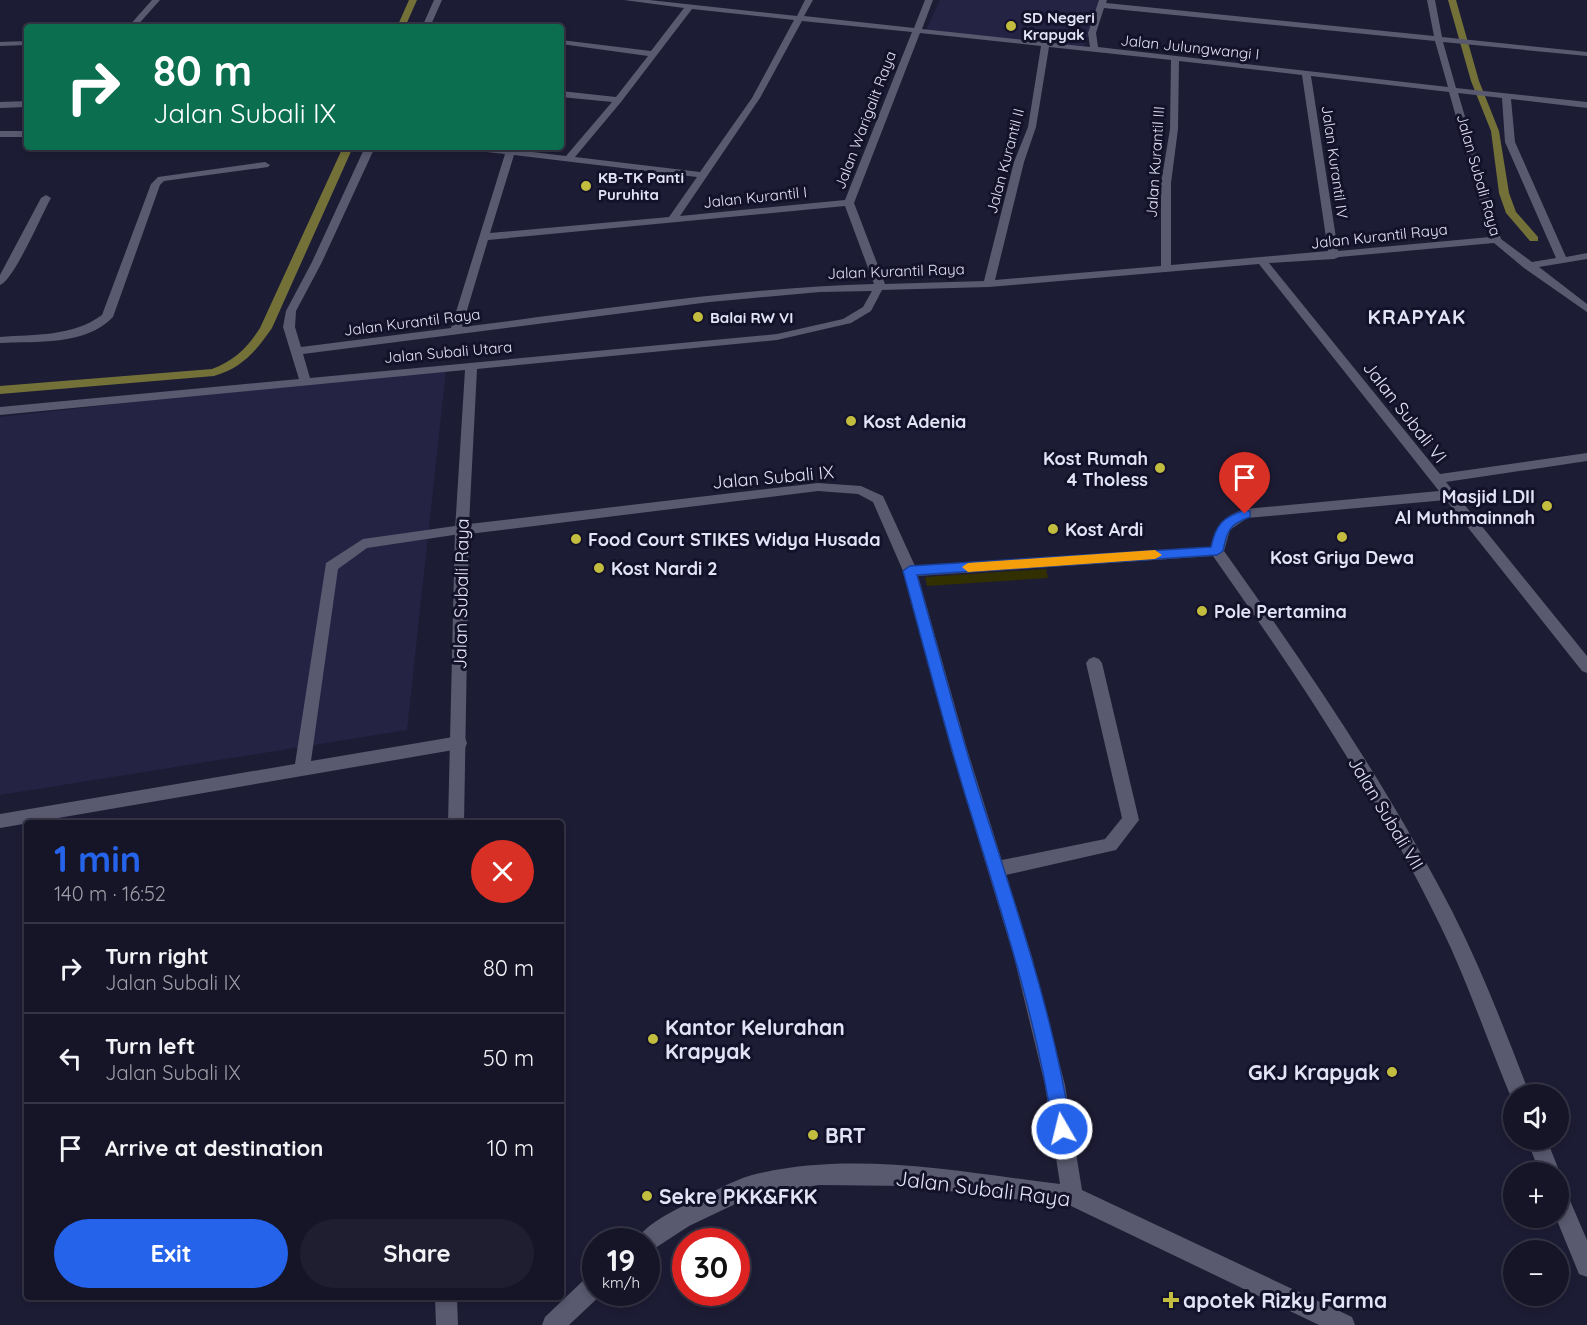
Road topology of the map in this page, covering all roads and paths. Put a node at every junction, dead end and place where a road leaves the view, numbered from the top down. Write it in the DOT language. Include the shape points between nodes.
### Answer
graph roads {
  1 [pos="156,0"];
  2 [pos="438,0"];
  3 [pos="628,0"];
  4 [pos="809,0"];
  5 [pos="929,0"];
  6 [pos="1431,0"];
  7 [pos="1102,3"];
  8 [pos="690,6"];
  9 [pos="797,20"];
  10 [pos="135,24"];
  11 [pos="430,24"];
  12 [pos="914,32"];
  13 [pos="1438,38"];
  14 [pos="564,42"];
  15 [pos="24,43"];
  16 [pos="0,44"];
  17 [pos="1045,46"];
  18 [pos="1094,50"];
  19 [pos="653,54"];
  20 [pos="1587,54"];
  21 [pos="1175,58"];
  22 [pos="1306,73"];
  23 [pos="1458,89"];
  24 [pos="564,94"];
  25 [pos="1506,95"];
  26 [pos="618,100"];
  27 [pos="24,104"];
  28 [pos="0,105"];
  29 [pos="1587,105"];
  30 [pos="0,134"];
  31 [pos="24,134"];
  32 [pos="368,150"];
  33 [pos="493,150"];
  34 [pos="510,152"];
  35 [pos="568,159"];
  36 [pos="265,165"];
  37 [pos="703,175"];
  38 [pos="46,198"];
  39 [pos="849,203"];
  40 [pos="672,220"];
  41 [pos="484,237"];
  42 [pos="1496,240"];
  43 [pos="1334,256"];
  44 [pos="1587,256"];
  45 [pos="1561,261"];
  46 [pos="1263,262"];
  47 [pos="1533,265"];
  48 [pos="1166,269"];
  49 [pos="0,282"];
  50 [pos="989,284"];
  51 [pos="879,285"];
  52 [pos="1587,309"];
  53 [pos="455,333"];
  54 [pos="0,340"];
  55 [pos="298,351"];
  56 [pos="471,365"];
  57 [pos="305,381"];
  58 [pos="0,411"];
  59 [pos="1587,457"];
  60 [pos="1436,479"];
  61 [pos="1448,495"];
  62 [pos="462,530"];
  63 [pos="1217,551"];
  64 [pos="910,571"];
  65 [pos="1094,663"];
  66 [pos="1587,667"];
  67 [pos="459,744"];
  68 [pos="302,770"];
  69 [pos="0,820"];
  70 [pos="456,820"];
  71 [pos="997,869"];
  72 [pos="1516,1084"];
  73 [pos="1072,1196"];
  74 [pos="1569,1223"];
  75 [pos="660,1233"];
  76 [pos="1587,1266"];
  77 [pos="582,1297"];
  78 [pos="446,1300"];
  79 [pos="447,1325"];
  80 [pos="553,1325"];
  81 [pos="1344,1325"];
  1 -- 10 [label="street"];
  2 -- 11 [label="street"];
  3 -- 8 [label="street, Jalan Julungwangi I"];
  4 -- 9 [label="street"];
  5 -- 12 [label="street, Jalan Warigalit Raya"];
  6 -- 13 [label="street, Jalan Subali Raya"];
  7 -- 13 [label="street"];
  7 -- 18 [label="street" via="1092,33"];
  8 -- 9 [label="street, Jalan Julungwangi I"];
  8 -- 19 [label="street"];
  9 -- 12 [label="street, Jalan Julungwangi I"];
  9 -- 37 [label="street" via="756,98"];
  12 -- 17 [label="street, Jalan Julungwangi I"];
  12 -- 39 [label="street, Jalan Warigalit Raya"];
  13 -- 20 [label="street"];
  13 -- 23 [label="street, Jalan Subali Raya"];
  14 -- 19 [label="street"];
  15 -- 16 [label="street"];
  17 -- 18 [label="street, Jalan Julungwangi I"];
  17 -- 50 [label="street, Jalan Kurantil II" via="1032,127 1019,162"];
  18 -- 21 [label="street, Jalan Julungwangi I"];
  19 -- 26 [label="street"];
  21 -- 22 [label="street, Jalan Julungwangi I"];
  21 -- 48 [label="street, Jalan Kurantil III" via="1174,129 1166,183"];
  22 -- 23 [label="street, Jalan Julungwangi I"];
  22 -- 43 [label="street, Jalan Kurantil IV"];
  23 -- 25 [label="street, Jalan Julungwangi I"];
  23 -- 42 [label="street, Jalan Subali Raya"];
  24 -- 26 [label="street"];
  25 -- 29 [label="street, Jalan Julungwangi I"];
  25 -- 45 [label="street" via="1510,142"];
  26 -- 35 [label="street"];
  27 -- 28 [label="street"];
  30 -- 31 [label="street"];
  32 -- 55 [label="street" via="291,311 289,327"];
  33 -- 34 [label="street"];
  34 -- 35 [label="street"];
  34 -- 41 [label="street"];
  35 -- 37 [label="street"];
  36 -- 54 [label="street" via="161,179 107,317 88,329 66,335"];
  37 -- 40 [label="street"];
  38 -- 49 [label="street"];
  39 -- 40 [label="street, Jalan Kurantil I"];
  39 -- 51 [label="street, Jalan Warigalit Raya"];
  40 -- 41 [label="street, Jalan Kurantil I"];
  41 -- 53 [label="street"];
  42 -- 43 [label="street, Jalan Kurantil Raya"];
  42 -- 47 [label="street, Jalan Subali Raya"];
  43 -- 46 [label="street, Jalan Kurantil Raya"];
  44 -- 45 [label="street"];
  45 -- 47 [label="street"];
  46 -- 48 [label="street, Jalan Kurantil Raya"];
  46 -- 60 [label="street, Jalan Subali VI"];
  47 -- 52 [label="street, Jalan Subali Raya"];
  48 -- 50 [label="street, Jalan Kurantil Raya"];
  50 -- 51 [label="street, Jalan Kurantil Raya"];
  51 -- 53 [label="street, Jalan Kurantil Raya" via="710,299"];
  51 -- 56 [label="street, Jalan Subali Utara" via="867,309 847,321 811,331"];
  53 -- 55 [label="street, Jalan Kurantil Raya"];
  55 -- 57 [label="street"];
  56 -- 57 [label="street, Jalan Subali Utara"];
  56 -- 62 [label="street, Jalan Subali Raya"];
  57 -- 58 [label="street, Jalan Subali Utara"];
  59 -- 60 [label="street"];
  60 -- 61 [label="street, Jalan Subali VI"];
  61 -- 63 [label="street" via="1245,514 1228,520 1220,531"];
  61 -- 66 [label="street, Jalan Subali VI"];
  62 -- 64 [label="street, Jalan Subali IX" via="838,487 861,490 878,500"];
  62 -- 67 [label="street, Jalan Subali Raya"];
  62 -- 68 [label="street, Jalan Subali IX" via="363,544 331,567"];
  63 -- 64 [label="street"];
  63 -- 72 [label="street, Jalan Subali VII" via="1293,659 1410,853 1476,984"];
  64 -- 71 [label="street, Jalan Subali IX" via="958,749"];
  65 -- 71 [label="street" via="1131,820 1110,845"];
  67 -- 68 [label="street"];
  67 -- 70 [label="street, Jalan Subali Raya"];
  68 -- 69 [label="street"];
  71 -- 73 [label="street, Jalan Subali IX" via="1055,1085"];
  73 -- 75 [label="street, Jalan Subali Raya" via="908,1176 819,1175 751,1186 681,1218"];
  73 -- 81 [label="street, Jalan Subali Raya"];
  74 -- 76 [label="street"];
  77 -- 80 [label="street"];
  78 -- 79 [label="street"];
}
